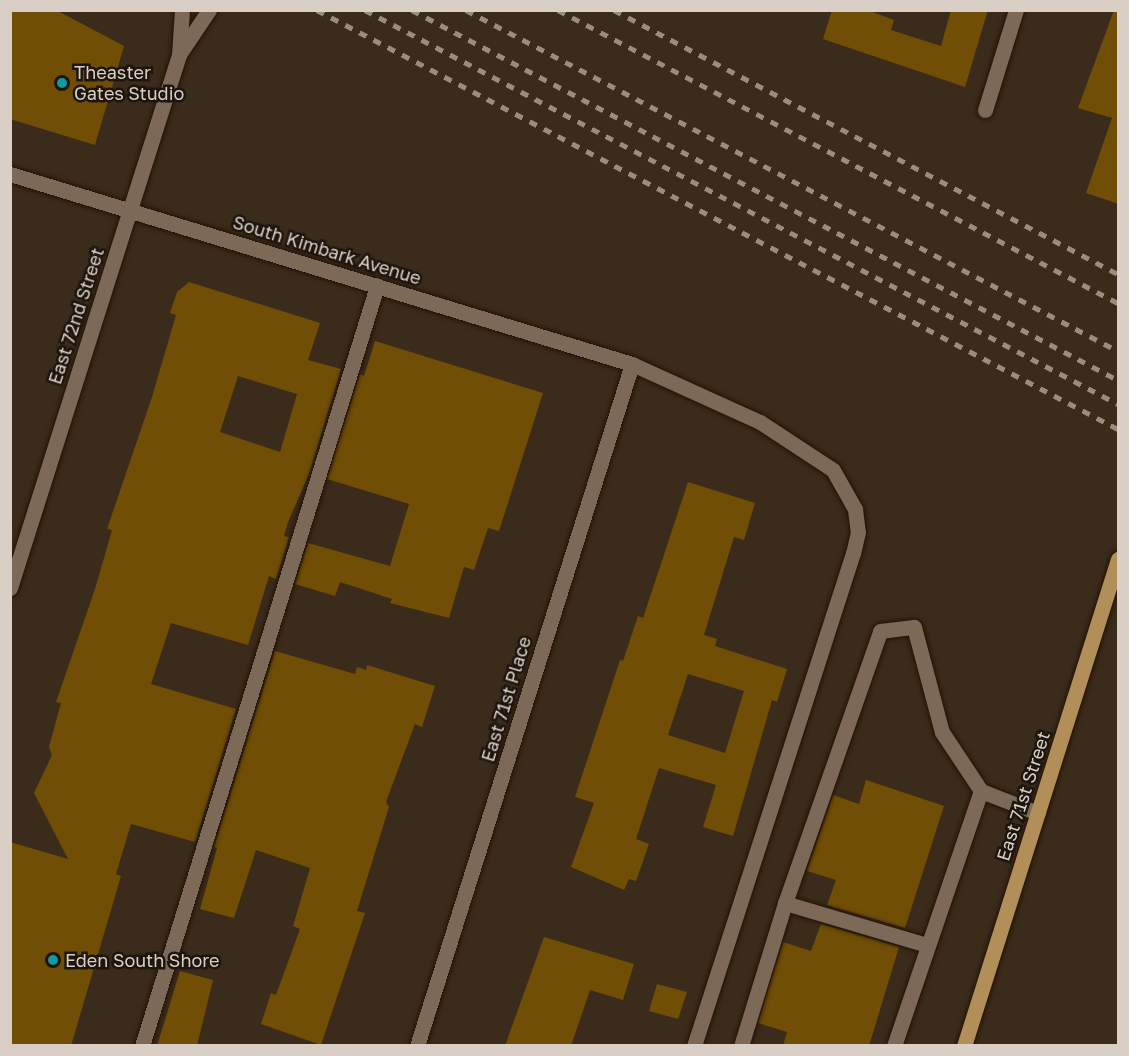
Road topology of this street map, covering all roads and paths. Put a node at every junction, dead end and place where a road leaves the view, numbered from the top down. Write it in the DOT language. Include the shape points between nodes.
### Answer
graph roads {
  1 [pos="182,10"];
  2 [pos="209,10"];
  3 [pos="1016,10"];
  4 [pos="179,55"];
  5 [pos="985,110"];
  6 [pos="10,174"];
  7 [pos="129,210"];
  8 [pos="377,286"];
  9 [pos="632,364"];
  10 [pos="1119,559"];
  11 [pos="10,588"];
  12 [pos="981,791"];
  13 [pos="1038,813"];
  14 [pos="785,903"];
  15 [pos="927,945"];
  16 [pos="142,1046"];
  17 [pos="417,1046"];
  18 [pos="694,1046"];
  19 [pos="741,1046"];
  20 [pos="894,1046"];
  21 [pos="964,1046"];
  1 -- 4 [label="street, East 72nd Street"];
  2 -- 4 [label="street, East 72nd Street"];
  3 -- 5 [label="street"];
  4 -- 7 [label="street, East 72nd Street"];
  6 -- 7 [label="street, South Kimbark Avenue"];
  7 -- 8 [label="street, South Kimbark Avenue"];
  7 -- 11 [label="street, East 72nd Street"];
  8 -- 9 [label="street, South Kimbark Avenue"];
  8 -- 16 [label="street"];
  9 -- 17 [label="street, East 71st Place"];
  9 -- 18 [label="street, South Kimbark Avenue" via="760,422 833,470 855,509 858,532"];
  10 -- 13 [label="main road, East 71st Street"];
  12 -- 13 [label="street"];
  12 -- 14 [label="street" via="942,732 914,627 880,631"];
  12 -- 15 [label="street"];
  13 -- 21 [label="main road, East 71st Street"];
  14 -- 15 [label="street"];
  14 -- 19 [label="street"];
  15 -- 20 [label="street"];
}
